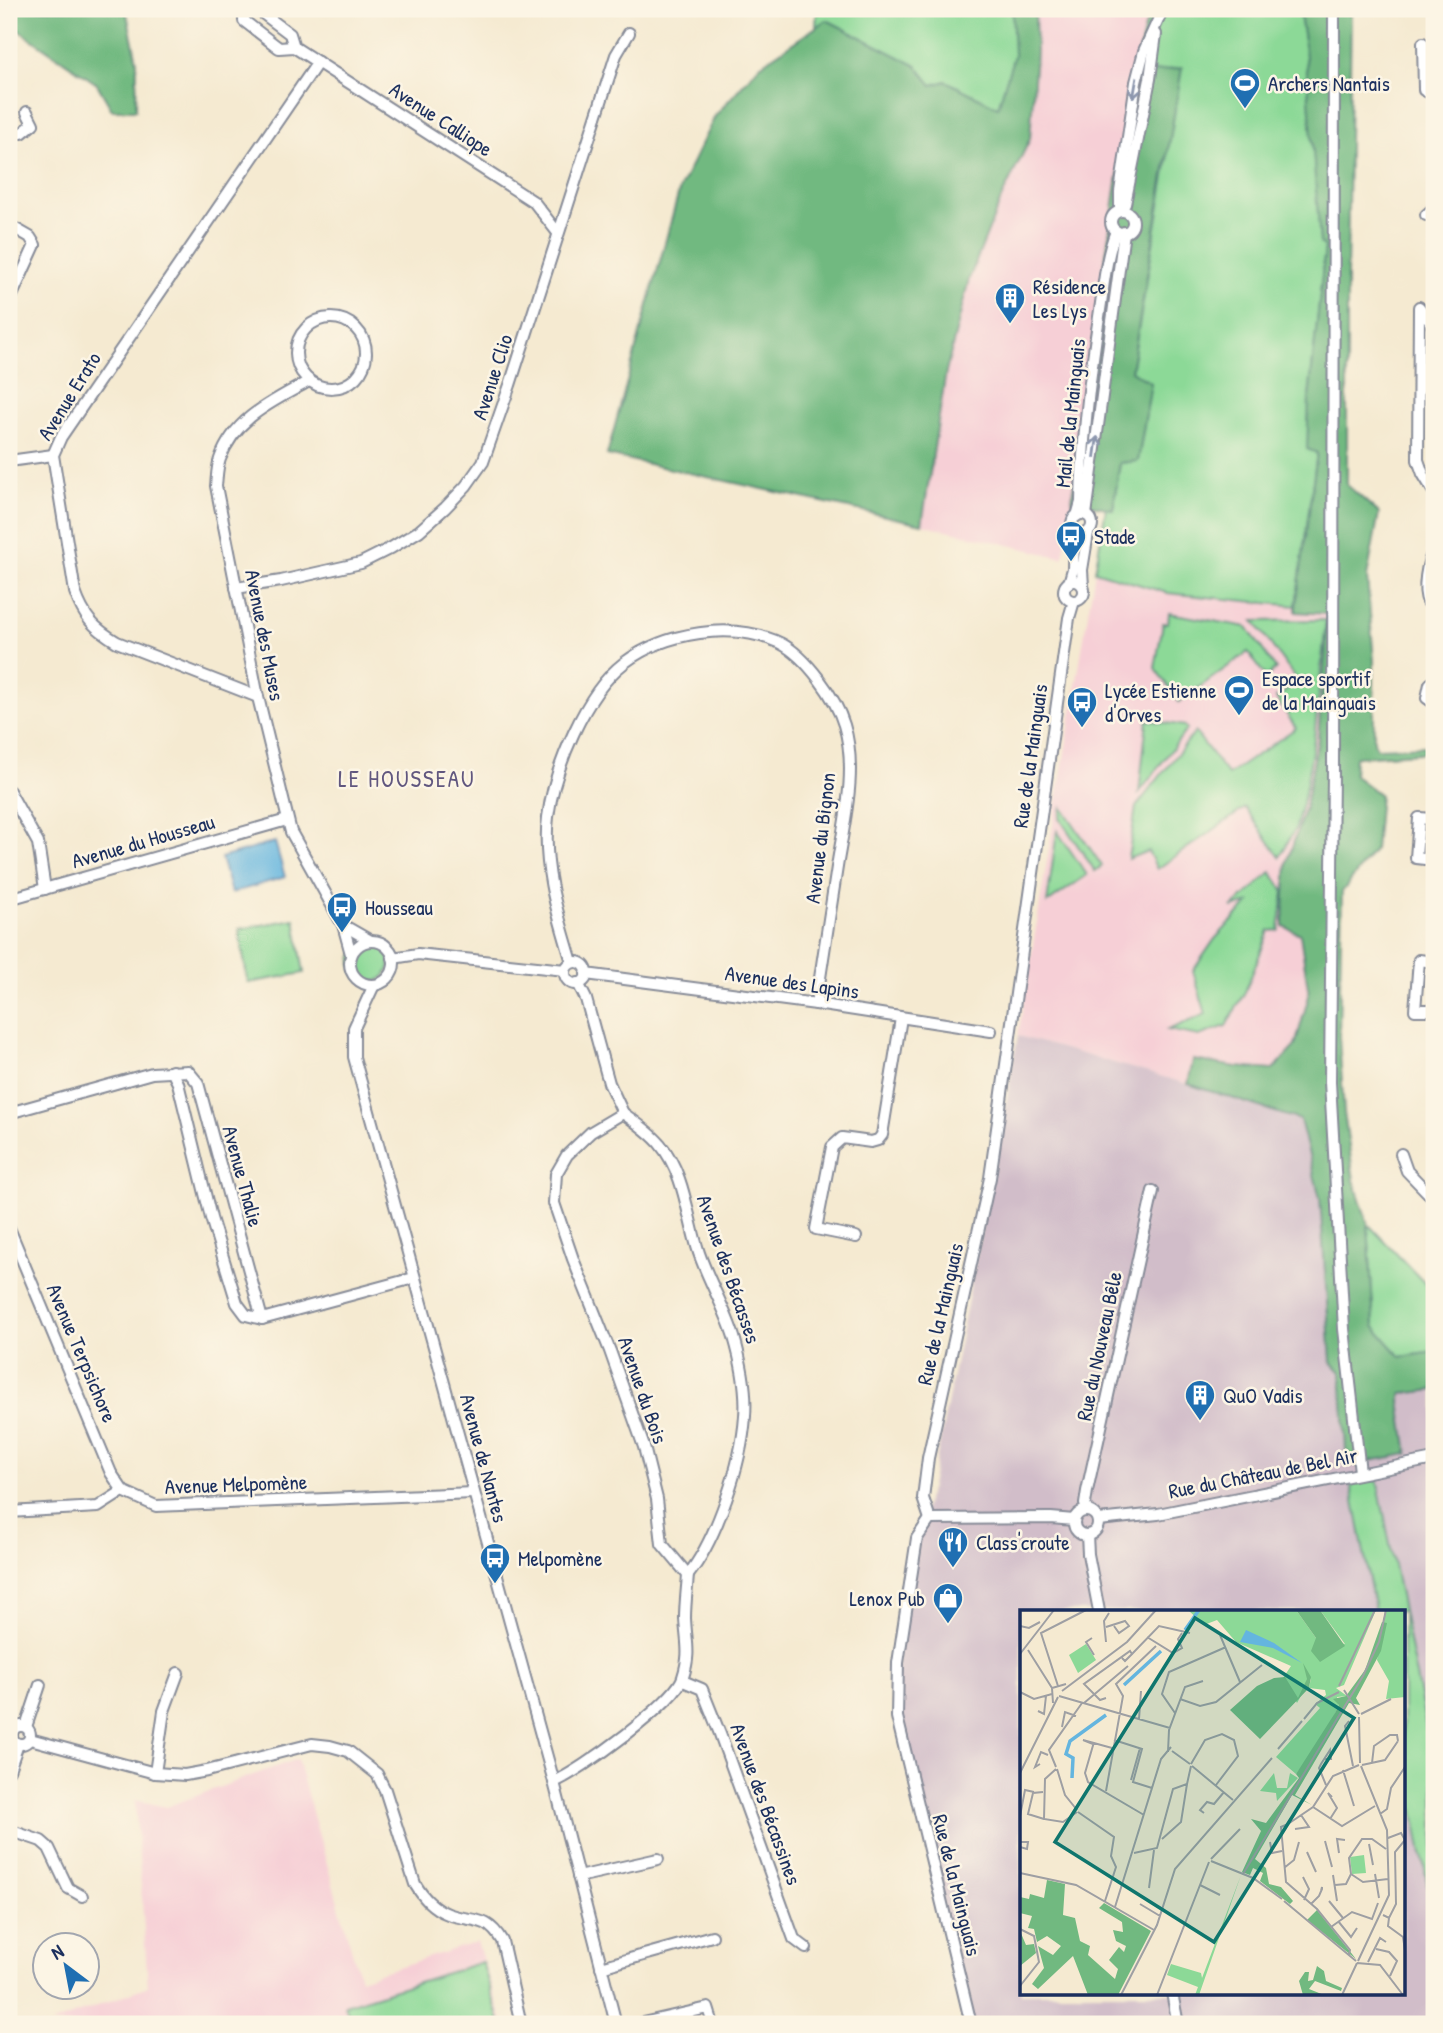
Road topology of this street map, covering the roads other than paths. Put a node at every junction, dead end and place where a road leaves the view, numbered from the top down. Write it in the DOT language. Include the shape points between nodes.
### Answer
graph roads {
  1 [pos="249,9"];
  2 [pos="1163,9"];
  3 [pos="1334,9"];
  4 [pos="629,33"];
  5 [pos="1423,43"];
  6 [pos="294,47"];
  7 [pos="318,62"];
  8 [pos="1432,94"];
  9 [pos="27,113"];
  10 [pos="9,133"];
  11 [pos="1122,211"];
  12 [pos="9,225"];
  13 [pos="1120,232"];
  14 [pos="558,233"];
  15 [pos="9,302"];
  16 [pos="1434,327"];
  17 [pos="309,381"];
  18 [pos="1434,381"];
  19 [pos="1419,388"];
  20 [pos="53,455"];
  21 [pos="9,461"];
  22 [pos="1434,492"];
  23 [pos="1082,515"];
  24 [pos="1074,531"];
  25 [pos="1088,533"];
  26 [pos="1434,550"];
  27 [pos="1431,576"];
  28 [pos="1069,583"];
  29 [pos="1083,586"];
  30 [pos="236,588"];
  31 [pos="1074,601"];
  32 [pos="1434,603"];
  33 [pos="1434,681"];
  34 [pos="258,697"];
  35 [pos="1434,703"];
  36 [pos="9,791"];
  37 [pos="1434,819"];
  38 [pos="287,820"];
  39 [pos="1434,860"];
  40 [pos="45,888"];
  41 [pos="9,899"];
  42 [pos="343,925"];
  43 [pos="371,941"];
  44 [pos="351,954"];
  45 [pos="393,958"];
  46 [pos="1434,962"];
  47 [pos="568,966"];
  48 [pos="586,974"];
  49 [pos="578,983"];
  50 [pos="374,985"];
  51 [pos="816,1004"];
  52 [pos="1434,1010"];
  53 [pos="901,1018"];
  54 [pos="991,1031"];
  55 [pos="172,1071"];
  56 [pos="9,1113"];
  57 [pos="623,1113"];
  58 [pos="1401,1154"];
  59 [pos="1153,1191"];
  60 [pos="1434,1199"];
  61 [pos="9,1228"];
  62 [pos="856,1237"];
  63 [pos="414,1278"];
  64 [pos="262,1319"];
  65 [pos="1434,1459"];
  66 [pos="1360,1472"];
  67 [pos="123,1491"];
  68 [pos="473,1493"];
  69 [pos="1087,1510"];
  70 [pos="9,1512"];
  71 [pos="930,1519"];
  72 [pos="1074,1520"];
  73 [pos="1098,1520"];
  74 [pos="1087,1535"];
  75 [pos="688,1575"];
  76 [pos="1099,1610"];
  77 [pos="178,1673"];
  78 [pos="682,1681"];
  79 [pos="40,1685"];
  80 [pos="26,1727"];
  81 [pos="13,1737"];
  82 [pos="30,1739"];
  83 [pos="9,1770"];
  84 [pos="155,1773"];
  85 [pos="554,1782"];
  86 [pos="9,1830"];
  87 [pos="658,1858"];
  88 [pos="578,1877"];
  89 [pos="82,1896"];
  90 [pos="712,1936"];
  91 [pos="806,1948"];
  92 [pos="601,1967"];
  93 [pos="1172,1994"];
  94 [pos="522,2024"];
  95 [pos="616,2024"];
  96 [pos="638,2024"];
  97 [pos="713,2024"];
  98 [pos="971,2024"];
  99 [pos="1178,2024"];
  1 -- 6 [label="street, Avenue Calliope" via="290,34"];
  1 -- 6 [label="street, Avenue Calliope" via="244,21 279,47"];
  2 -- 11 [label="street" via="1136,82 1119,192"];
  3 -- 66 [label="street" via="1330,1082 1344,1329"];
  4 -- 14 [label="street, Avenue Clio" via="616,55"];
  5 -- 8 [label="street" via="1424,90"];
  6 -- 7 [label="street, Avenue Calliope"];
  7 -- 14 [label="street, Avenue Calliope" via="534,202"];
  7 -- 20 [label="street, Avenue Erato"];
  9 -- 10 [label="street" via="33,124 22,133"];
  11 -- 13 [label="street" via="1133,222"];
  11 -- 13 [label="street" via="1106,220"];
  12 -- 15 [label="street" via="30,237 35,246"];
  13 -- 23 [label="street, Mail de la Mainguais" via="1120,276"];
  14 -- 30 [label="street, Avenue Clio" via="483,462 466,486 419,531 361,563"];
  16 -- 19 [label="street" via="1419,307"];
  17 -- 17 [label="street" via="332,388 344,385 362,370 365,346 354,326 322,318 303,330 296,362"];
  17 -- 30 [label="street, Avenue des Muses" via="252,414 233,435 220,460 216,486"];
  18 -- 19 [label="street"];
  19 -- 22 [label="street" via="1418,460"];
  20 -- 21 [label="street"];
  20 -- 34 [label="street, Avenue Erato" via="75,592 81,610 97,630"];
  23 -- 24 [label="street" via="1072,522"];
  23 -- 25 [label="street" via="1092,523"];
  24 -- 25 [label="street"];
  24 -- 28 [label="street"];
  25 -- 29 [label="street"];
  26 -- 27 [label="street"];
  27 -- 32 [label="street" via="1425,596"];
  28 -- 29 [label="street"];
  28 -- 31 [label="street" via="1065,594"];
  29 -- 31 [label="street" via="1083,596"];
  30 -- 34 [label="street, Avenue des Muses"];
  31 -- 71 [label="street, Rue de la Mainguais" via="990,1178 926,1467 923,1498"];
  33 -- 35 [label="street" via="1427,698"];
  34 -- 38 [label="street, Avenue des Muses"];
  36 -- 40 [label="street" via="38,843"];
  37 -- 39 [label="street" via="1419,818 1416,858"];
  38 -- 40 [label="street, Avenue du Housseau"];
  38 -- 42 [label="street, Avenue des Muses"];
  40 -- 41 [label="street, Avenue du Housseau"];
  42 -- 43 [label="street"];
  42 -- 44 [label="street, Avenue des Muses"];
  43 -- 44 [label="street" via="359,944"];
  43 -- 45 [label="street" via="385,945"];
  44 -- 50 [label="street" via="350,967 356,979"];
  45 -- 47 [label="street" via="418,954"];
  45 -- 50 [label="street" via="392,972"];
  46 -- 52 [label="street" via="1419,960 1415,1010"];
  47 -- 48 [label="street" via="582,964"];
  47 -- 49 [label="street" via="568,981"];
  47 -- 51 [label="street, Avenue du Bignon" via="547,847 548,818 564,752 603,683 623,664 652,645 694,633 723,631 780,643 806,663 825,687 844,725 850,760 847,804"];
  48 -- 49 [label="street"];
  48 -- 51 [label="street, Avenue des Lapins"];
  49 -- 57 [label="street"];
  50 -- 63 [label="street, Avenue de Nantes" via="355,1028 354,1057"];
  51 -- 53 [label="street, Avenue des Lapins"];
  53 -- 54 [label="street, Avenue des Lapins"];
  53 -- 62 [label="street" via="882,1135 871,1142 842,1138 832,1147 816,1229"];
  55 -- 56 [label="street"];
  55 -- 64 [label="street" via="237,1303 246,1315"];
  55 -- 64 [label="street, Avenue Thalie" via="187,1071 198,1083"];
  57 -- 75 [label="street, Avenue des Bécasses" via="659,1143 675,1167 699,1252 734,1338 744,1386 745,1415 736,1468 714,1529"];
  57 -- 75 [label="street, Avenue du Bois" via="591,1132 567,1155 556,1174 555,1203 644,1447 662,1544"];
  58 -- 60 [label="street" via="1407,1171"];
  59 -- 69 [label="street, Rue du Nouveau Bêle" via="1087,1492"];
  61 -- 67 [label="street, Avenue Terpsichore" via="111,1473"];
  63 -- 64 [label="street"];
  63 -- 68 [label="street, Avenue de Nantes"];
  65 -- 66 [label="street, Rue du Château de Bel Air"];
  66 -- 73 [label="street, Rue du Château de Bel Air" via="1158,1514"];
  67 -- 68 [label="street, Avenue Melpomène" via="156,1506"];
  67 -- 70 [label="street" via="98,1507"];
  68 -- 85 [label="street, Avenue de Nantes"];
  69 -- 72 [label="street"];
  69 -- 73 [label="street"];
  71 -- 72 [label="street"];
  71 -- 98 [label="street, Rue de la Mainguais" via="917,1538 911,1572 898,1663 897,1717"];
  72 -- 74 [label="street" via="1077,1530"];
  73 -- 74 [label="street" via="1094,1532"];
  74 -- 76 [label="street"];
  75 -- 78 [label="street" via="685,1618 689,1651"];
  77 -- 84 [label="street" via="163,1712"];
  78 -- 85 [label="street" via="644,1721"];
  78 -- 91 [label="street, Avenue des Bécassines" via="702,1689 794,1939"];
  79 -- 80 [label="street"];
  80 -- 81 [label="street" via="18,1727"];
  80 -- 82 [label="street"];
  81 -- 82 [label="street" via="25,1744"];
  81 -- 83 [label="street"];
  82 -- 84 [label="street"];
  84 -- 94 [label="street" via="207,1771 312,1744 348,1751 363,1761 377,1774 423,1898 449,1914 486,1923 502,1941"];
  85 -- 88 [label="street, Avenue de Nantes"];
  86 -- 89 [label="street" via="49,1848 68,1888"];
  87 -- 88 [label="street"];
  88 -- 92 [label="street, Avenue de Nantes"];
  90 -- 92 [label="street"];
  92 -- 95 [label="street, Avenue de Nantes"];
  93 -- 99 [label="street"];
  96 -- 97 [label="street" via="708,2008"];
}
